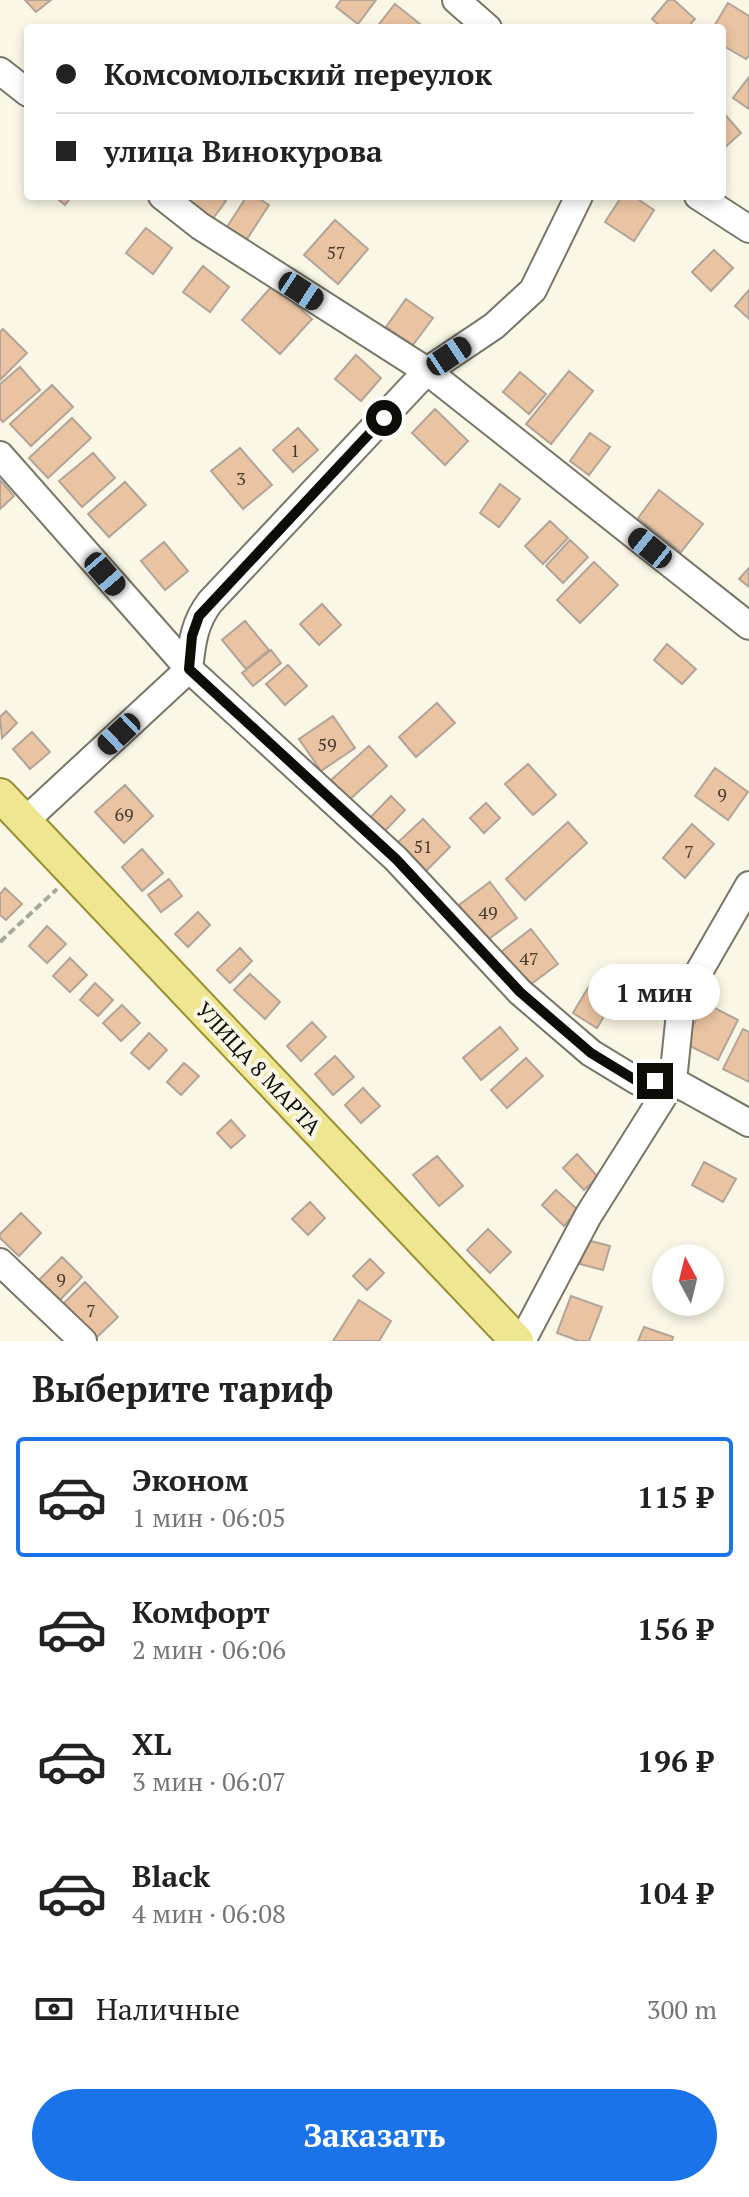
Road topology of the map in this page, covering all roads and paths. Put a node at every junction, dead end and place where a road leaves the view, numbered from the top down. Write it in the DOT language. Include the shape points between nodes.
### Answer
graph roads {
  1 [pos="456,0"];
  2 [pos="483,24"];
  3 [pos="0,71"];
  4 [pos="24,90"];
  5 [pos="167,200"];
  6 [pos="577,200"];
  7 [pos="704,200"];
  8 [pos="749,229"];
  9 [pos="427,371"];
  10 [pos="0,455"];
  11 [pos="749,626"];
  12 [pos="189,669"];
  13 [pos="0,795"];
  14 [pos="25,821"];
  15 [pos="76,874"];
  16 [pos="749,885"];
  17 [pos="0,942"];
  18 [pos="673,1081"];
  19 [pos="749,1123"];
  20 [pos="0,1262"];
  21 [pos="83,1341"];
  22 [pos="520,1341"];
  1 -- 2 [label="street"];
  3 -- 4 [label="street"];
  5 -- 9 [label="street"];
  6 -- 9 [label="street" via="533,290 494,326"];
  7 -- 8 [label="street"];
  9 -- 11 [label="street"];
  9 -- 12 [label="street" via="210,602 192,636"];
  10 -- 12 [label="street"];
  12 -- 14 [label="street"];
  12 -- 18 [label="street" via="396,859 543,1013 591,1053 637,1081"];
  13 -- 14 [label="main road, УЛИЦА 8 МАРТА"];
  14 -- 15 [label="main road, УЛИЦА 8 МАРТА"];
  15 -- 17 [label="path"];
  15 -- 22 [label="main road, УЛИЦА 8 МАРТА"];
  16 -- 18 [label="street" via="681,1003"];
  18 -- 19 [label="street"];
  18 -- 22 [label="street" via="588,1216"];
  20 -- 21 [label="street"];
}
